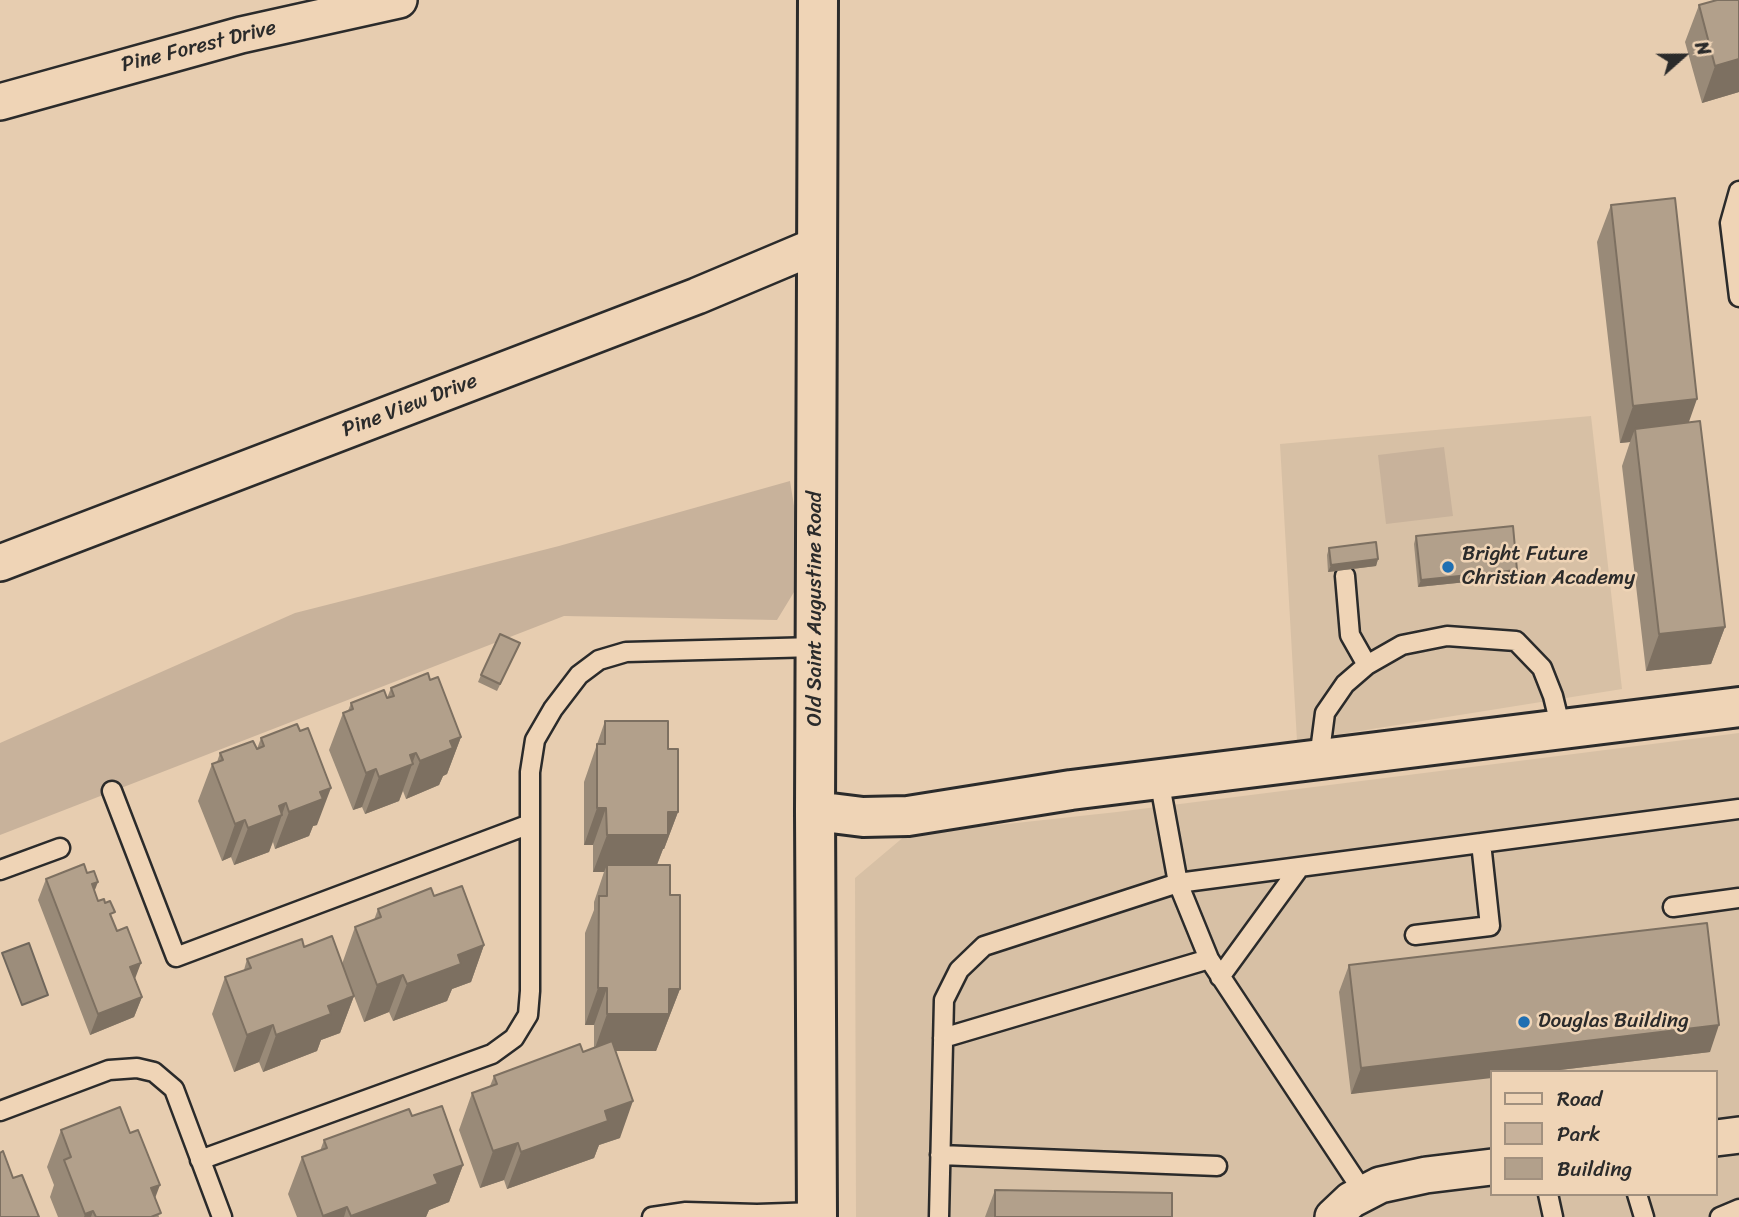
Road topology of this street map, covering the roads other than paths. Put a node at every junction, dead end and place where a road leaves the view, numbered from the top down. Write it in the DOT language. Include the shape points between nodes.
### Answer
graph roads {
  1 [pos="399,0"];
  2 [pos="818,0"];
  3 [pos="0,102"];
  4 [pos="1739,191"];
  5 [pos="818,245"];
  6 [pos="1739,297"];
  7 [pos="0,563"];
  8 [pos="1345,576"];
  9 [pos="816,648"];
  10 [pos="1367,665"];
  11 [pos="1739,707"];
  12 [pos="1561,729"];
  13 [pos="1319,759"];
  14 [pos="1159,779"];
  15 [pos="112,791"];
  16 [pos="1739,809"];
  17 [pos="815,811"];
  18 [pos="530,824"];
  19 [pos="1481,843"];
  20 [pos="60,848"];
  21 [pos="1300,867"];
  22 [pos="0,870"];
  23 [pos="1178,883"];
  24 [pos="1739,898"];
  25 [pos="1673,907"];
  26 [pos="1415,934"];
  27 [pos="1209,959"];
  28 [pos="1220,977"];
  29 [pos="943,1038"];
  30 [pos="0,1111"];
  31 [pos="1739,1135"];
  32 [pos="1718,1138"];
  33 [pos="940,1155"];
  34 [pos="200,1160"];
  35 [pos="1217,1166"];
  36 [pos="1490,1167"];
  37 [pos="1364,1193"];
  38 [pos="1548,1196"];
  39 [pos="1638,1196"];
  40 [pos="1739,1209"];
  41 [pos="817,1214"];
  42 [pos="222,1217"];
  43 [pos="652,1217"];
  44 [pos="939,1217"];
  45 [pos="1333,1217"];
  46 [pos="1553,1217"];
  47 [pos="1644,1217"];
  48 [pos="1720,1217"];
  1 -- 3 [label="street, Pine Forest Drive" via="241,35"];
  2 -- 5 [label="street, Old Saint Augustine Road"];
  4 -- 6 [label="lane" via="1730,223"];
  5 -- 7 [label="street, Pine View Drive" via="698,296"];
  5 -- 9 [label="street, Old Saint Augustine Road"];
  8 -- 10 [label="lane" via="1350,635"];
  9 -- 17 [label="street, Old Saint Augustine Road"];
  9 -- 18 [label="lane" via="625,652 599,660 579,676 535,740"];
  10 -- 12 [label="lane" via="1402,645 1447,636 1516,641 1542,668"];
  10 -- 13 [label="lane" via="1345,684 1325,713"];
  11 -- 12 [label="street"];
  12 -- 13 [label="street"];
  13 -- 14 [label="street"];
  14 -- 17 [label="street" via="908,816"];
  14 -- 23 [label="lane"];
  15 -- 18 [label="lane" via="176,957"];
  16 -- 19 [label="lane"];
  17 -- 41 [label="street, Old Saint Augustine Road"];
  18 -- 34 [label="lane" via="530,991 528,1015 514,1038 492,1054"];
  19 -- 21 [label="lane"];
  19 -- 26 [label="lane" via="1490,926"];
  20 -- 22 [label="lane"];
  21 -- 23 [label="lane"];
  21 -- 28 [label="lane"];
  23 -- 27 [label="lane"];
  23 -- 29 [label="lane" via="984,946 959,970 944,1000"];
  24 -- 25 [label="lane"];
  27 -- 28 [label="lane"];
  27 -- 29 [label="lane"];
  28 -- 37 [label="lane"];
  29 -- 33 [label="lane"];
  30 -- 34 [label="lane" via="109,1070 155,1072 174,1089"];
  31 -- 32 [label="street"];
  33 -- 35 [label="lane"];
  33 -- 44 [label="lane"];
  34 -- 42 [label="lane"];
  36 -- 37 [label="street" via="1426,1175"];
  37 -- 45 [label="street"];
  38 -- 46 [label="lane"];
  39 -- 47 [label="lane"];
  40 -- 48 [label="lane"];
  41 -- 43 [label="lane" via="687,1212"];
}
